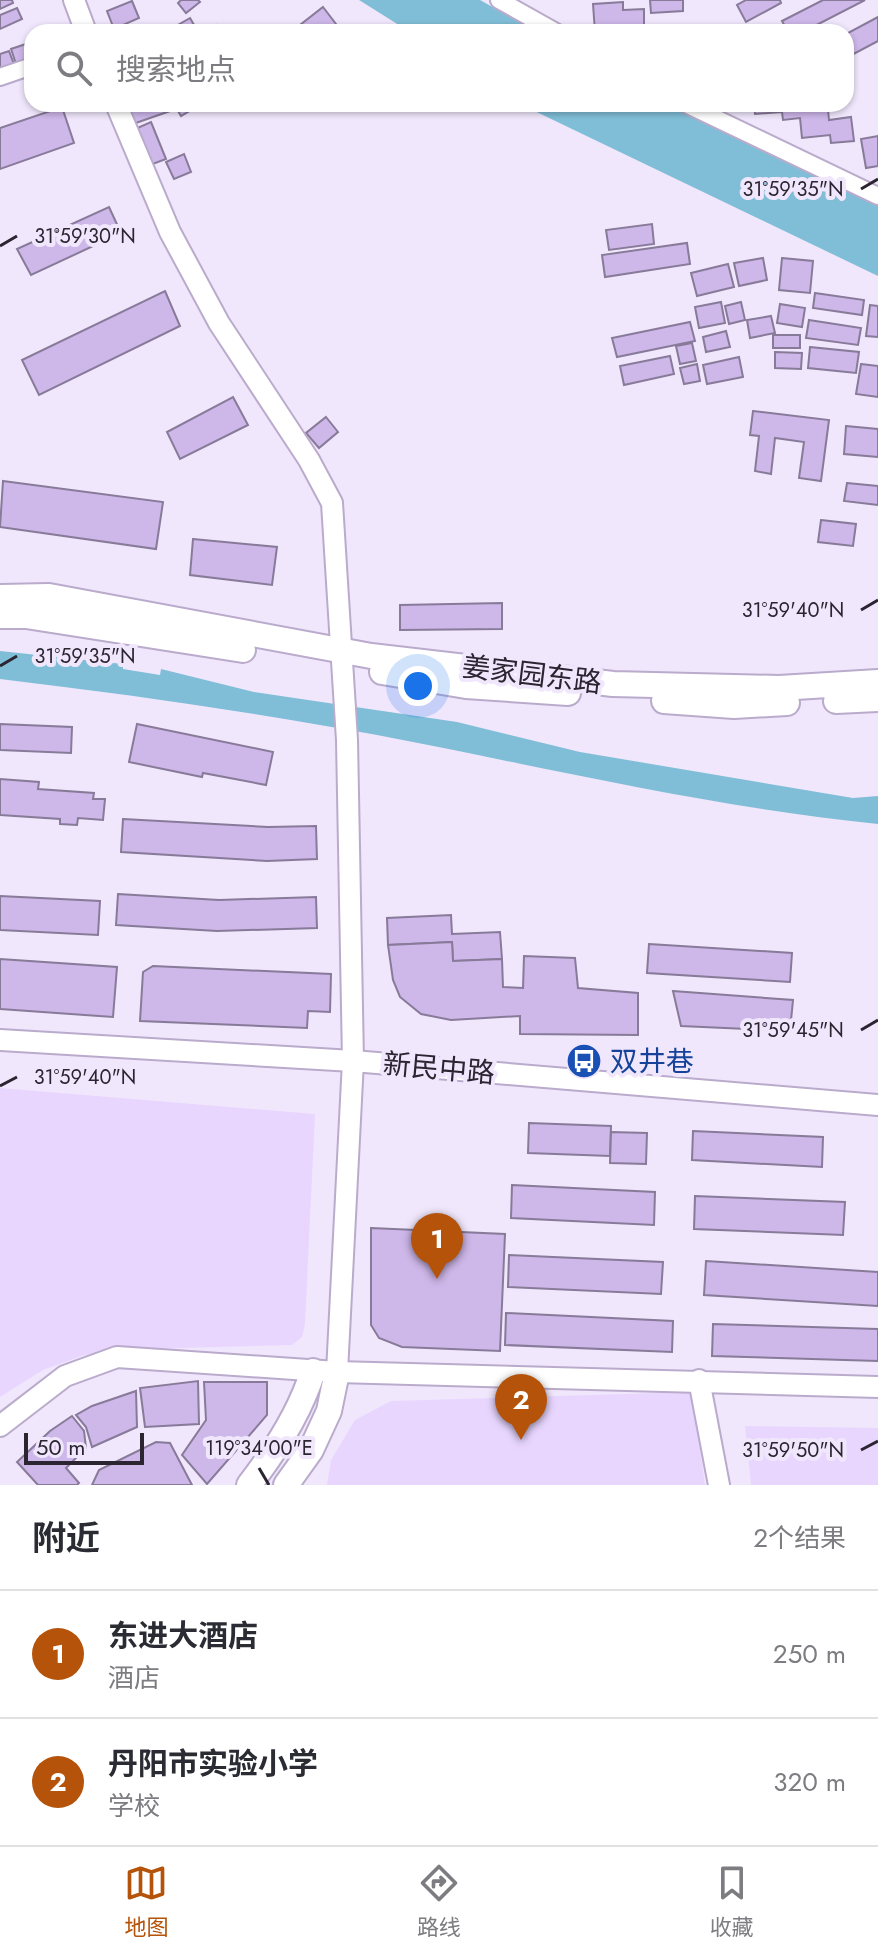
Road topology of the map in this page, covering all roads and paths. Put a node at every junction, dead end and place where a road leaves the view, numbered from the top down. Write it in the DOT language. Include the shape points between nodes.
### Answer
graph roads {
  1 [pos="74,0"];
  2 [pos="499,0"];
  3 [pos="83,24"];
  4 [pos="542,24"];
  5 [pos="24,69"];
  6 [pos="0,77"];
  7 [pos="119,112"];
  8 [pos="703,112"];
  9 [pos="878,196"];
  10 [pos="0,597"];
  11 [pos="0,616"];
  12 [pos="342,659"];
  13 [pos="878,682"];
  14 [pos="878,699"];
  15 [pos="0,1040"];
  16 [pos="353,1061"];
  17 [pos="878,1105"];
  18 [pos="325,1371"];
  19 [pos="699,1380"];
  20 [pos="878,1387"];
  21 [pos="0,1426"];
  22 [pos="249,1485"];
  23 [pos="286,1485"];
  24 [pos="719,1485"];
  1 -- 3 [label="street"];
  2 -- 4 [label="street"];
  5 -- 6 [label="street"];
  7 -- 12 [label="street" via="170,232 219,323 332,503"];
  8 -- 9 [label="street"];
  10 -- 12 [label="main road, 姜家园东路" via="49,596"];
  11 -- 12 [label="main road, 姜家园东路"];
  12 -- 13 [label="main road, 姜家园东路" via="613,684 779,688"];
  12 -- 14 [label="main road, 姜家园东路" via="466,686 734,706"];
  12 -- 16 [label="street"];
  15 -- 16 [label="street, 新民中路"];
  16 -- 17 [label="street, 新民中路"];
  16 -- 18 [label="street"];
  18 -- 19 [label="street"];
  18 -- 21 [label="street" via="117,1357 65,1376"];
  18 -- 22 [label="main road"];
  18 -- 23 [label="main road" via="329,1411 311,1450"];
  19 -- 20 [label="street"];
  19 -- 24 [label="street"];
}
